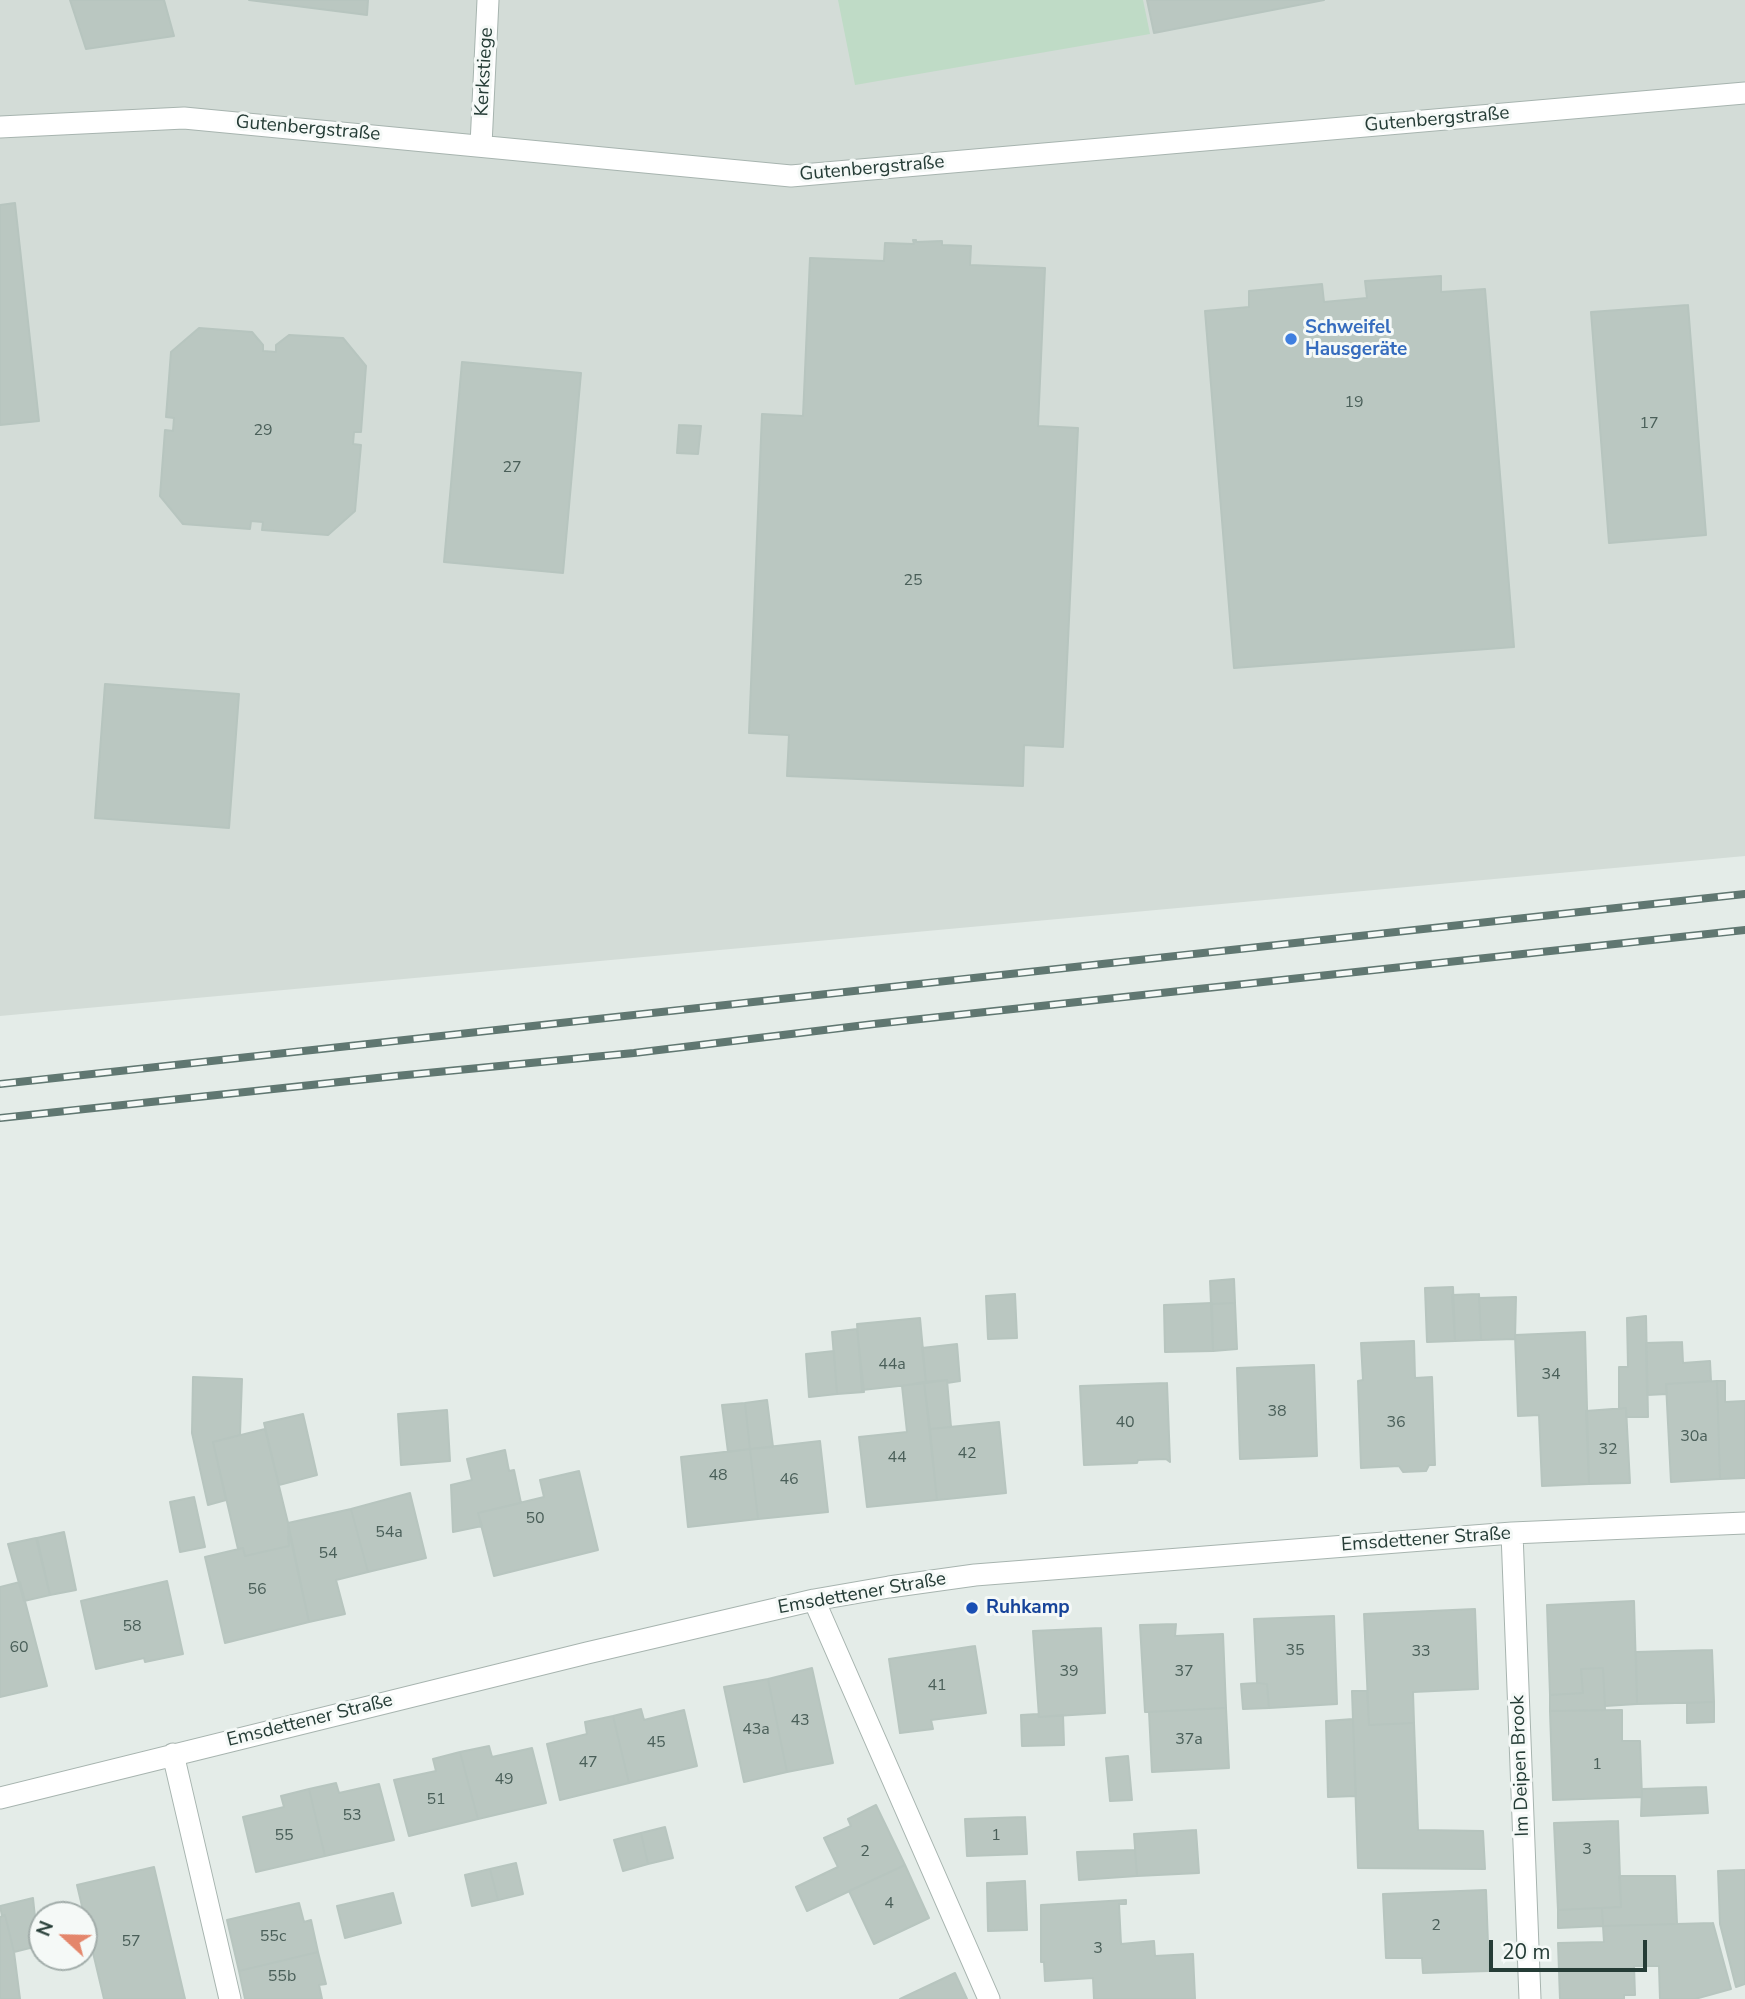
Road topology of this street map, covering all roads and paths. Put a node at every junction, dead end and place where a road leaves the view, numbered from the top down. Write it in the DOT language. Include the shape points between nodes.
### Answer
graph roads {
  1 [pos="488,0"];
  2 [pos="1745,93"];
  3 [pos="0,127"];
  4 [pos="481,145"];
  5 [pos="1745,1523"];
  6 [pos="1511,1533"];
  7 [pos="814,1600"];
  8 [pos="173,1754"];
  9 [pos="0,1798"];
  10 [pos="230,1999"];
  11 [pos="989,1999"];
  12 [pos="1530,1999"];
  1 -- 4 [label="street, Kerkstiege"];
  2 -- 4 [label="street, Gutenbergstraße" via="791,176"];
  3 -- 4 [label="street, Gutenbergstraße" via="184,118"];
  5 -- 6 [label="street, Emsdettener Straße"];
  6 -- 7 [label="street, Emsdettener Straße" via="975,1575"];
  6 -- 12 [label="street, Im Deipen Brook"];
  7 -- 8 [label="street, Emsdettener Straße"];
  7 -- 11 [label="street"];
  8 -- 9 [label="street, Emsdettener Straße"];
  8 -- 10 [label="street"];
}
